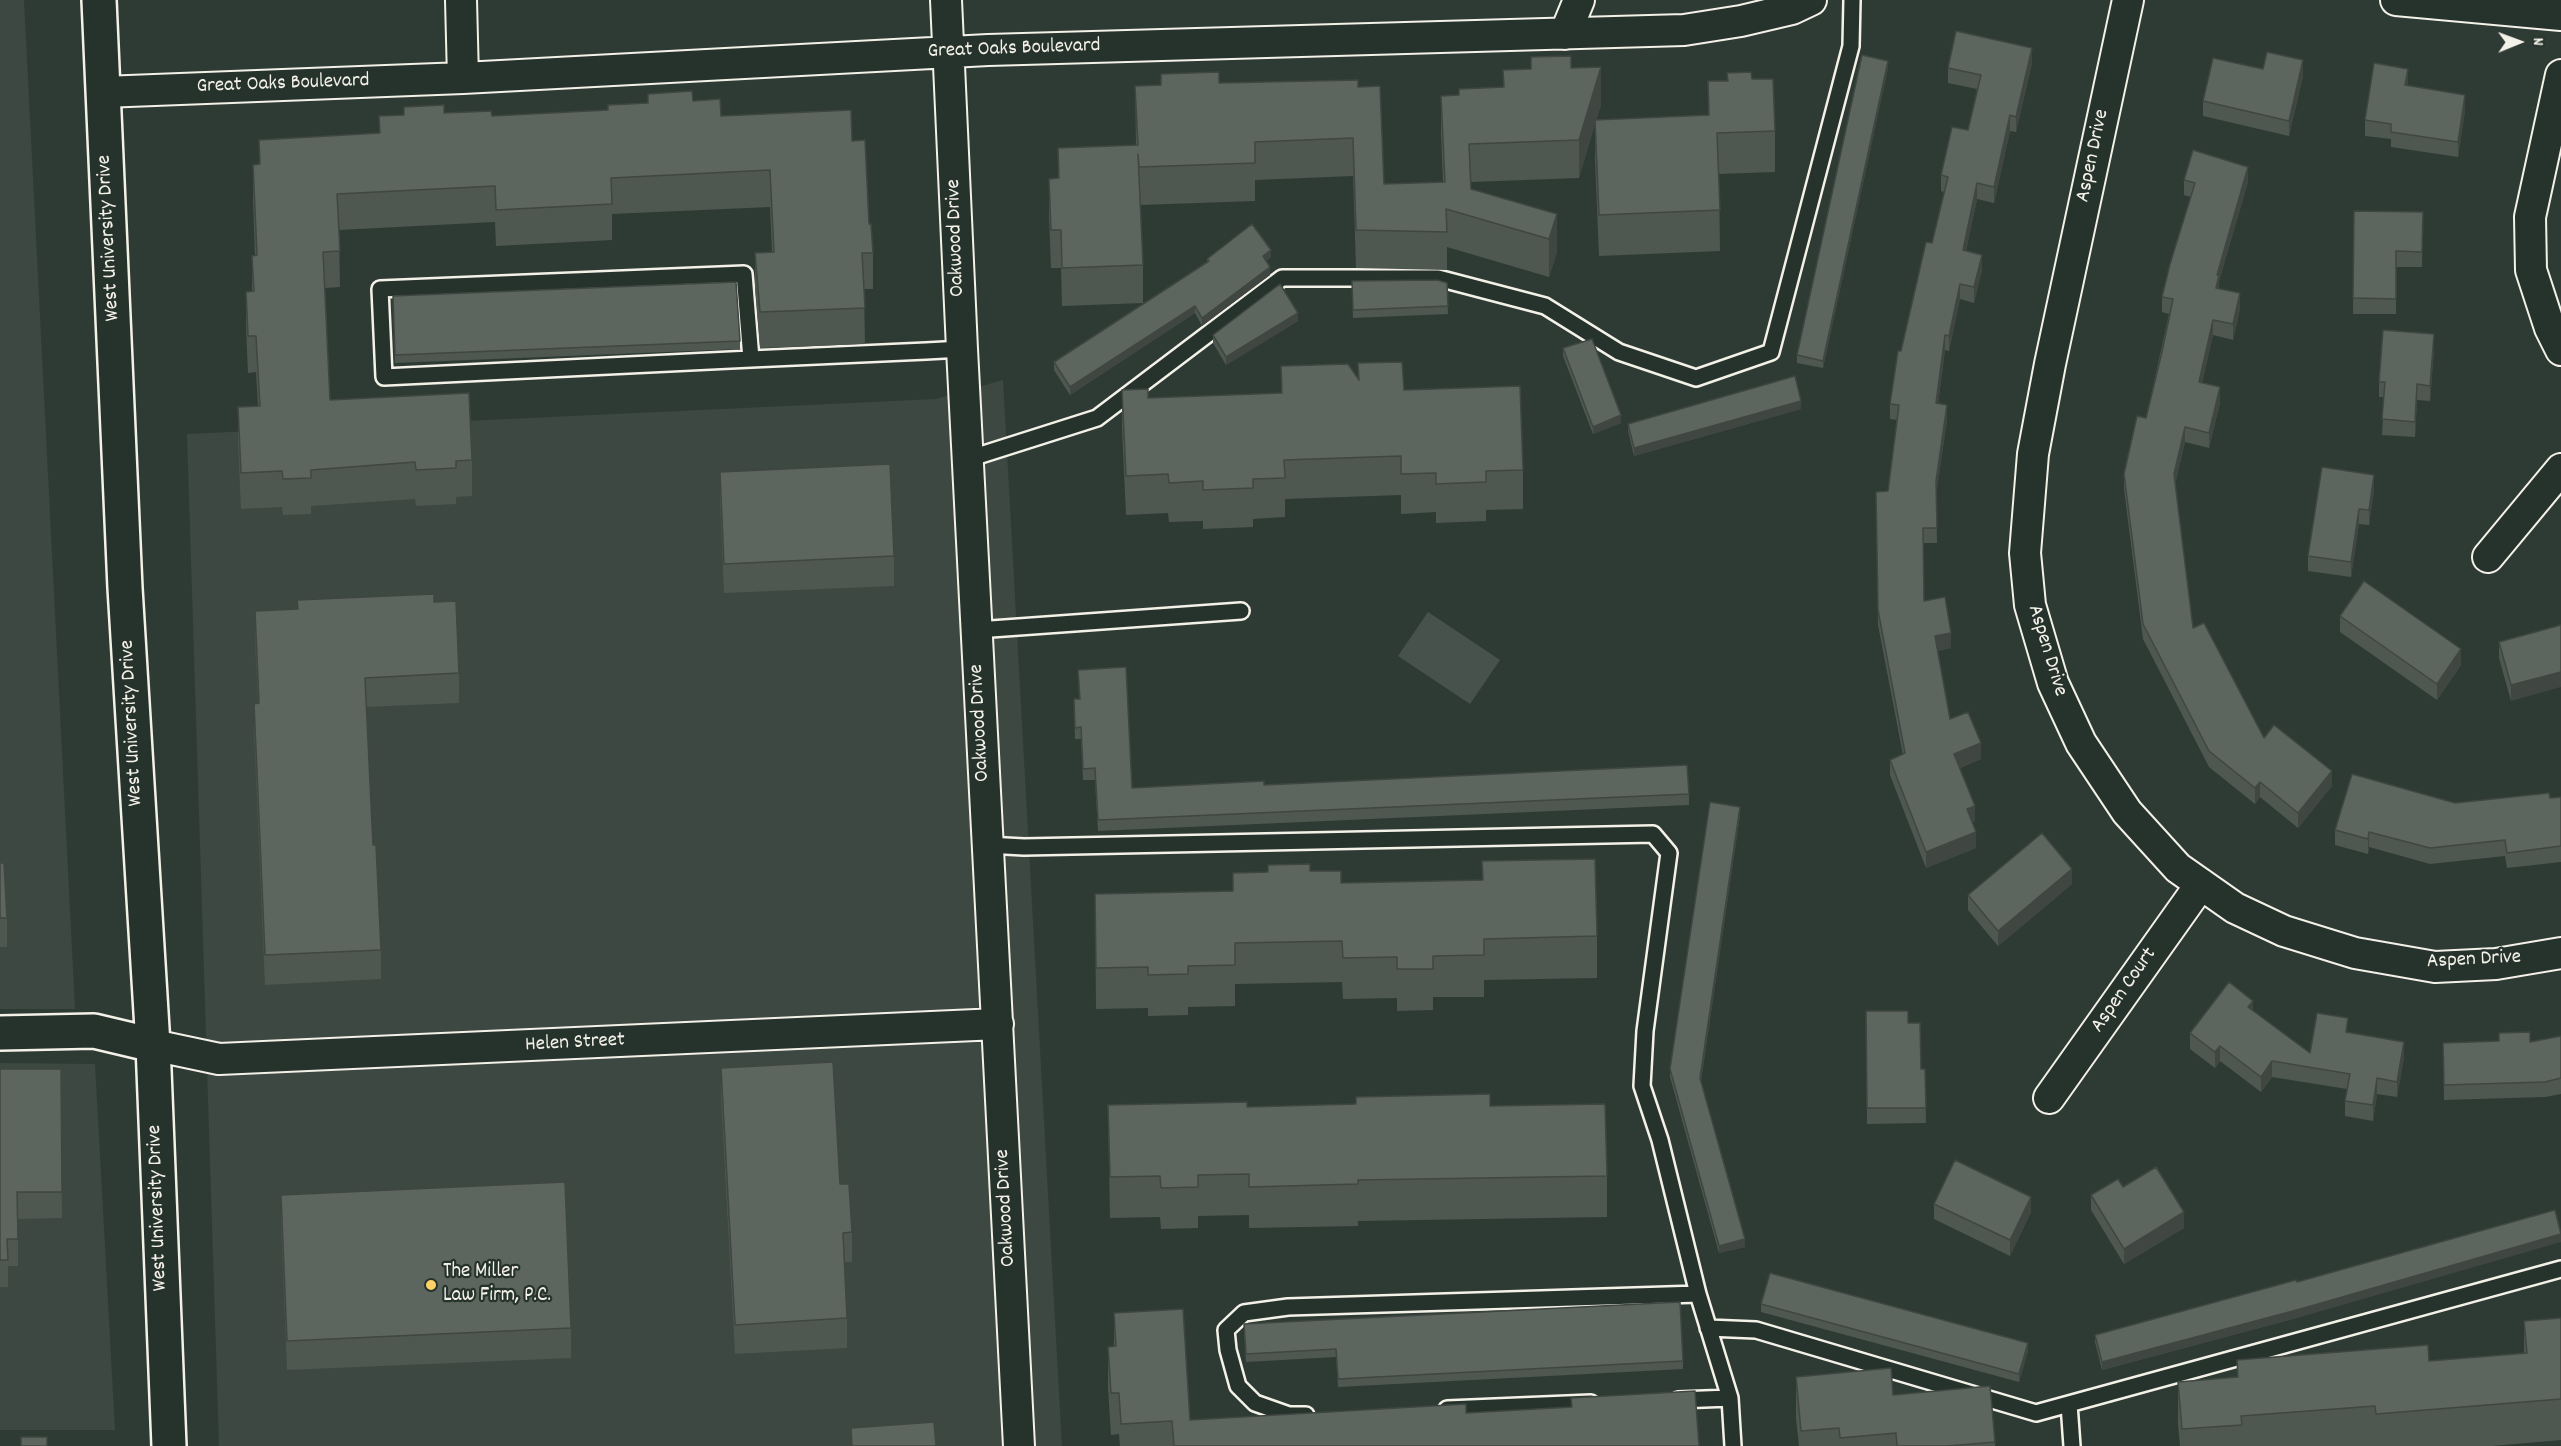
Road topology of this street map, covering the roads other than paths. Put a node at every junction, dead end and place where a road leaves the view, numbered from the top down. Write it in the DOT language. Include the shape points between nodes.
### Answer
graph roads {
  1 [pos="99,0"];
  2 [pos="461,0"];
  3 [pos="946,0"];
  4 [pos="1579,0"];
  5 [pos="1811,0"];
  6 [pos="1852,0"];
  7 [pos="2128,0"];
  8 [pos="2396,0"];
  9 [pos="2561,15"];
  10 [pos="1565,34"];
  11 [pos="949,51"];
  12 [pos="2561,75"];
  13 [pos="463,78"];
  14 [pos="103,92"];
  15 [pos="962,349"];
  16 [pos="2561,350"];
  17 [pos="751,359"];
  18 [pos="968,459"];
  19 [pos="2561,469"];
  20 [pos="2488,557"];
  21 [pos="1241,611"];
  22 [pos="977,630"];
  23 [pos="987,845"];
  24 [pos="2200,884"];
  25 [pos="2561,953"];
  26 [pos="998,1024"];
  27 [pos="0,1033"];
  28 [pos="153,1045"];
  29 [pos="2049,1098"];
  30 [pos="2561,1269"];
  31 [pos="1698,1294"];
  32 [pos="1708,1328"];
  33 [pos="1730,1398"];
  34 [pos="1659,1401"];
  35 [pos="1611,1402"];
  36 [pos="2069,1404"];
  37 [pos="1432,1410"];
  38 [pos="1325,1414"];
  39 [pos="169,1446"];
  40 [pos="1019,1446"];
  41 [pos="1733,1446"];
  42 [pos="2072,1446"];
  1 -- 14 [label="main road, West University Drive"];
  2 -- 13 [label="street"];
  3 -- 11 [label="street, Oakwood Drive"];
  4 -- 10 [label="street"];
  5 -- 10 [label="street, Great Oaks Boulevard" via="1792,9 1684,30"];
  6 -- 18 [label="lane" via="1851,46 1771,352 1696,378 1619,352 1545,306 1438,278 1282,278 1097,418"];
  7 -- 24 [label="street, Aspen Drive" via="2039,421 2025,553 2031,605 2053,683 2081,743 2127,812 2178,868"];
  8 -- 9 [label="street"];
  10 -- 11 [label="street, Great Oaks Boulevard"];
  11 -- 13 [label="street, Great Oaks Boulevard"];
  11 -- 15 [label="street, Oakwood Drive"];
  12 -- 16 [label="street" via="2530,217 2531,270"];
  13 -- 14 [label="street, Great Oaks Boulevard"];
  14 -- 28 [label="main road, West University Drive" via="125,588"];
  15 -- 17 [label="lane"];
  15 -- 18 [label="street, Oakwood Drive"];
  17 -- 17 [label="lane" via="384,377 380,289 744,274"];
  18 -- 22 [label="street, Oakwood Drive"];
  19 -- 20 [label="street"];
  21 -- 22 [label="lane"];
  22 -- 23 [label="street, Oakwood Drive"];
  23 -- 26 [label="street, Oakwood Drive"];
  23 -- 31 [label="lane" via="1653,834 1669,854 1645,1031 1642,1086 1660,1140"];
  24 -- 25 [label="street, Aspen Drive" via="2235,908 2284,931 2355,953 2435,967 2496,964"];
  24 -- 29 [label="street, Aspen Court"];
  26 -- 28 [label="street, Helen Street" via="219,1059"];
  26 -- 40 [label="street, Oakwood Drive"];
  27 -- 28 [label="main road" via="94,1031"];
  28 -- 39 [label="main road, West University Drive"];
  30 -- 36 [label="lane"];
  31 -- 32 [label="lane"];
  31 -- 38 [label="lane" via="1287,1307 1244,1313 1226,1330 1238,1386 1255,1403 1289,1415"];
  32 -- 33 [label="lane"];
  32 -- 36 [label="lane" via="1756,1330 2036,1413"];
  33 -- 34 [label="lane"];
  33 -- 41 [label="lane"];
  35 -- 37 [label="lane"];
  36 -- 42 [label="lane"];
}
